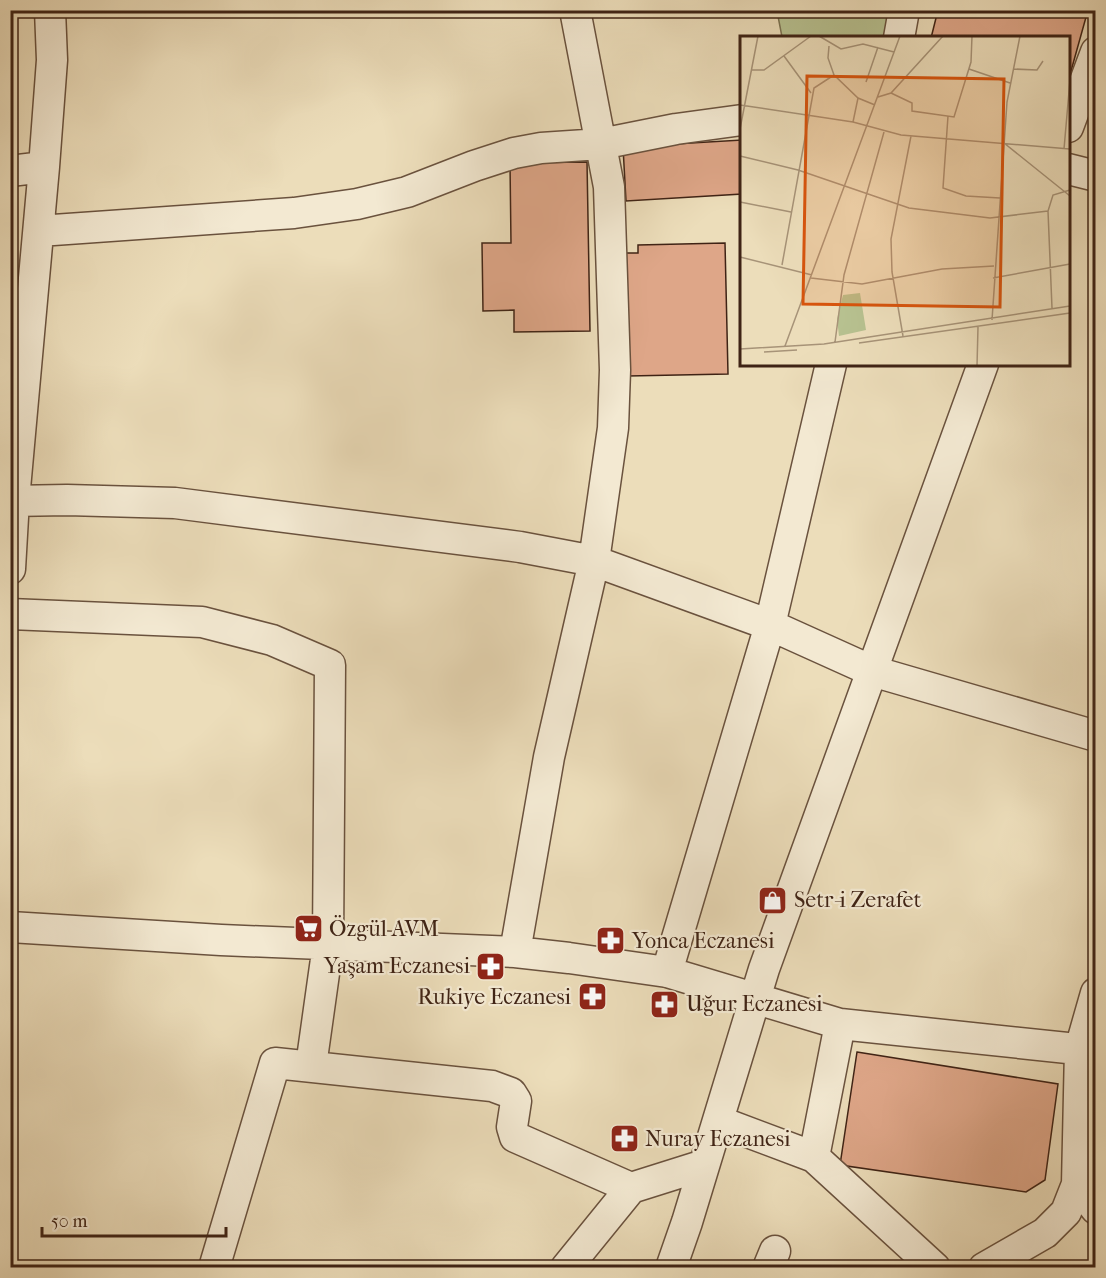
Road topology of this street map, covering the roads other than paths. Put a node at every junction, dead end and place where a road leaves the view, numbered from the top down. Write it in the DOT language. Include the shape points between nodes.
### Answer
graph roads {
  1 [pos="50,10"];
  2 [pos="575,10"];
  3 [pos="904,10"];
  4 [pos="899,36"];
  5 [pos="1095,52"];
  6 [pos="740,120"];
  7 [pos="1070,121"];
  8 [pos="601,144"];
  9 [pos="44,167"];
  10 [pos="1070,169"];
  11 [pos="10,171"];
  12 [pos="1095,176"];
  13 [pos="39,231"];
  14 [pos="831,366"];
  15 [pos="982,366"];
  16 [pos="12,501"];
  17 [pos="594,561"];
  18 [pos="10,570"];
  19 [pos="10,614"];
  20 [pos="770,625"];
  21 [pos="872,671"];
  22 [pos="1095,736"];
  23 [pos="10,927"];
  24 [pos="328,945"];
  25 [pos="515,952"];
  26 [pos="667,972"];
  27 [pos="1095,993"];
  28 [pos="755,998"];
  29 [pos="840,1024"];
  30 [pos="1088,1050"];
  31 [pos="311,1066"];
  32 [pos="718,1120"];
  33 [pos="814,1157"];
  34 [pos="704,1165"];
  35 [pos="1077,1184"];
  36 [pos="631,1188"];
  37 [pos="1095,1209"];
  38 [pos="214,1268"];
  39 [pos="566,1268"];
  40 [pos="671,1268"];
  41 [pos="935,1268"];
  42 [pos="984,1268"];
  1 -- 9 [label="street" via="52,60"];
  2 -- 8 [label="street"];
  3 -- 4 [label="street"];
  5 -- 7 [label="street"];
  6 -- 8 [label="street"];
  8 -- 13 [label="street" via="514,153 407,192 326,209"];
  8 -- 17 [label="street" via="609,188 615,370 613,428"];
  9 -- 11 [label="street"];
  9 -- 13 [label="street"];
  10 -- 12 [label="street"];
  13 -- 16 [label="street"];
  14 -- 20 [label="street"];
  15 -- 21 [label="street"];
  16 -- 17 [label="street" via="175,502 520,547"];
  16 -- 18 [label="street"];
  17 -- 20 [label="street"];
  17 -- 25 [label="street" via="549,757"];
  19 -- 24 [label="street" via="202,622 272,640 330,664"];
  20 -- 21 [label="street"];
  20 -- 26 [label="street"];
  21 -- 22 [label="street"];
  21 -- 28 [label="street"];
  23 -- 24 [label="street"];
  24 -- 25 [label="street"];
  24 -- 31 [label="street"];
  25 -- 26 [label="street"];
  26 -- 28 [label="street"];
  27 -- 30 [label="street"];
  28 -- 29 [label="street"];
  28 -- 32 [label="street"];
  29 -- 30 [label="street"];
  29 -- 33 [label="street"];
  30 -- 35 [label="street"];
  31 -- 36 [label="street" via="492,1086 511,1093 516,1101 512,1127 515,1137"];
  31 -- 38 [label="street" via="275,1063"];
  32 -- 33 [label="street"];
  32 -- 34 [label="street"];
  33 -- 41 [label="street"];
  34 -- 36 [label="street"];
  34 -- 40 [label="street"];
  35 -- 37 [label="street"];
  35 -- 42 [label="street" via="1066,1212 1045,1233"];
  36 -- 39 [label="street"];
}
